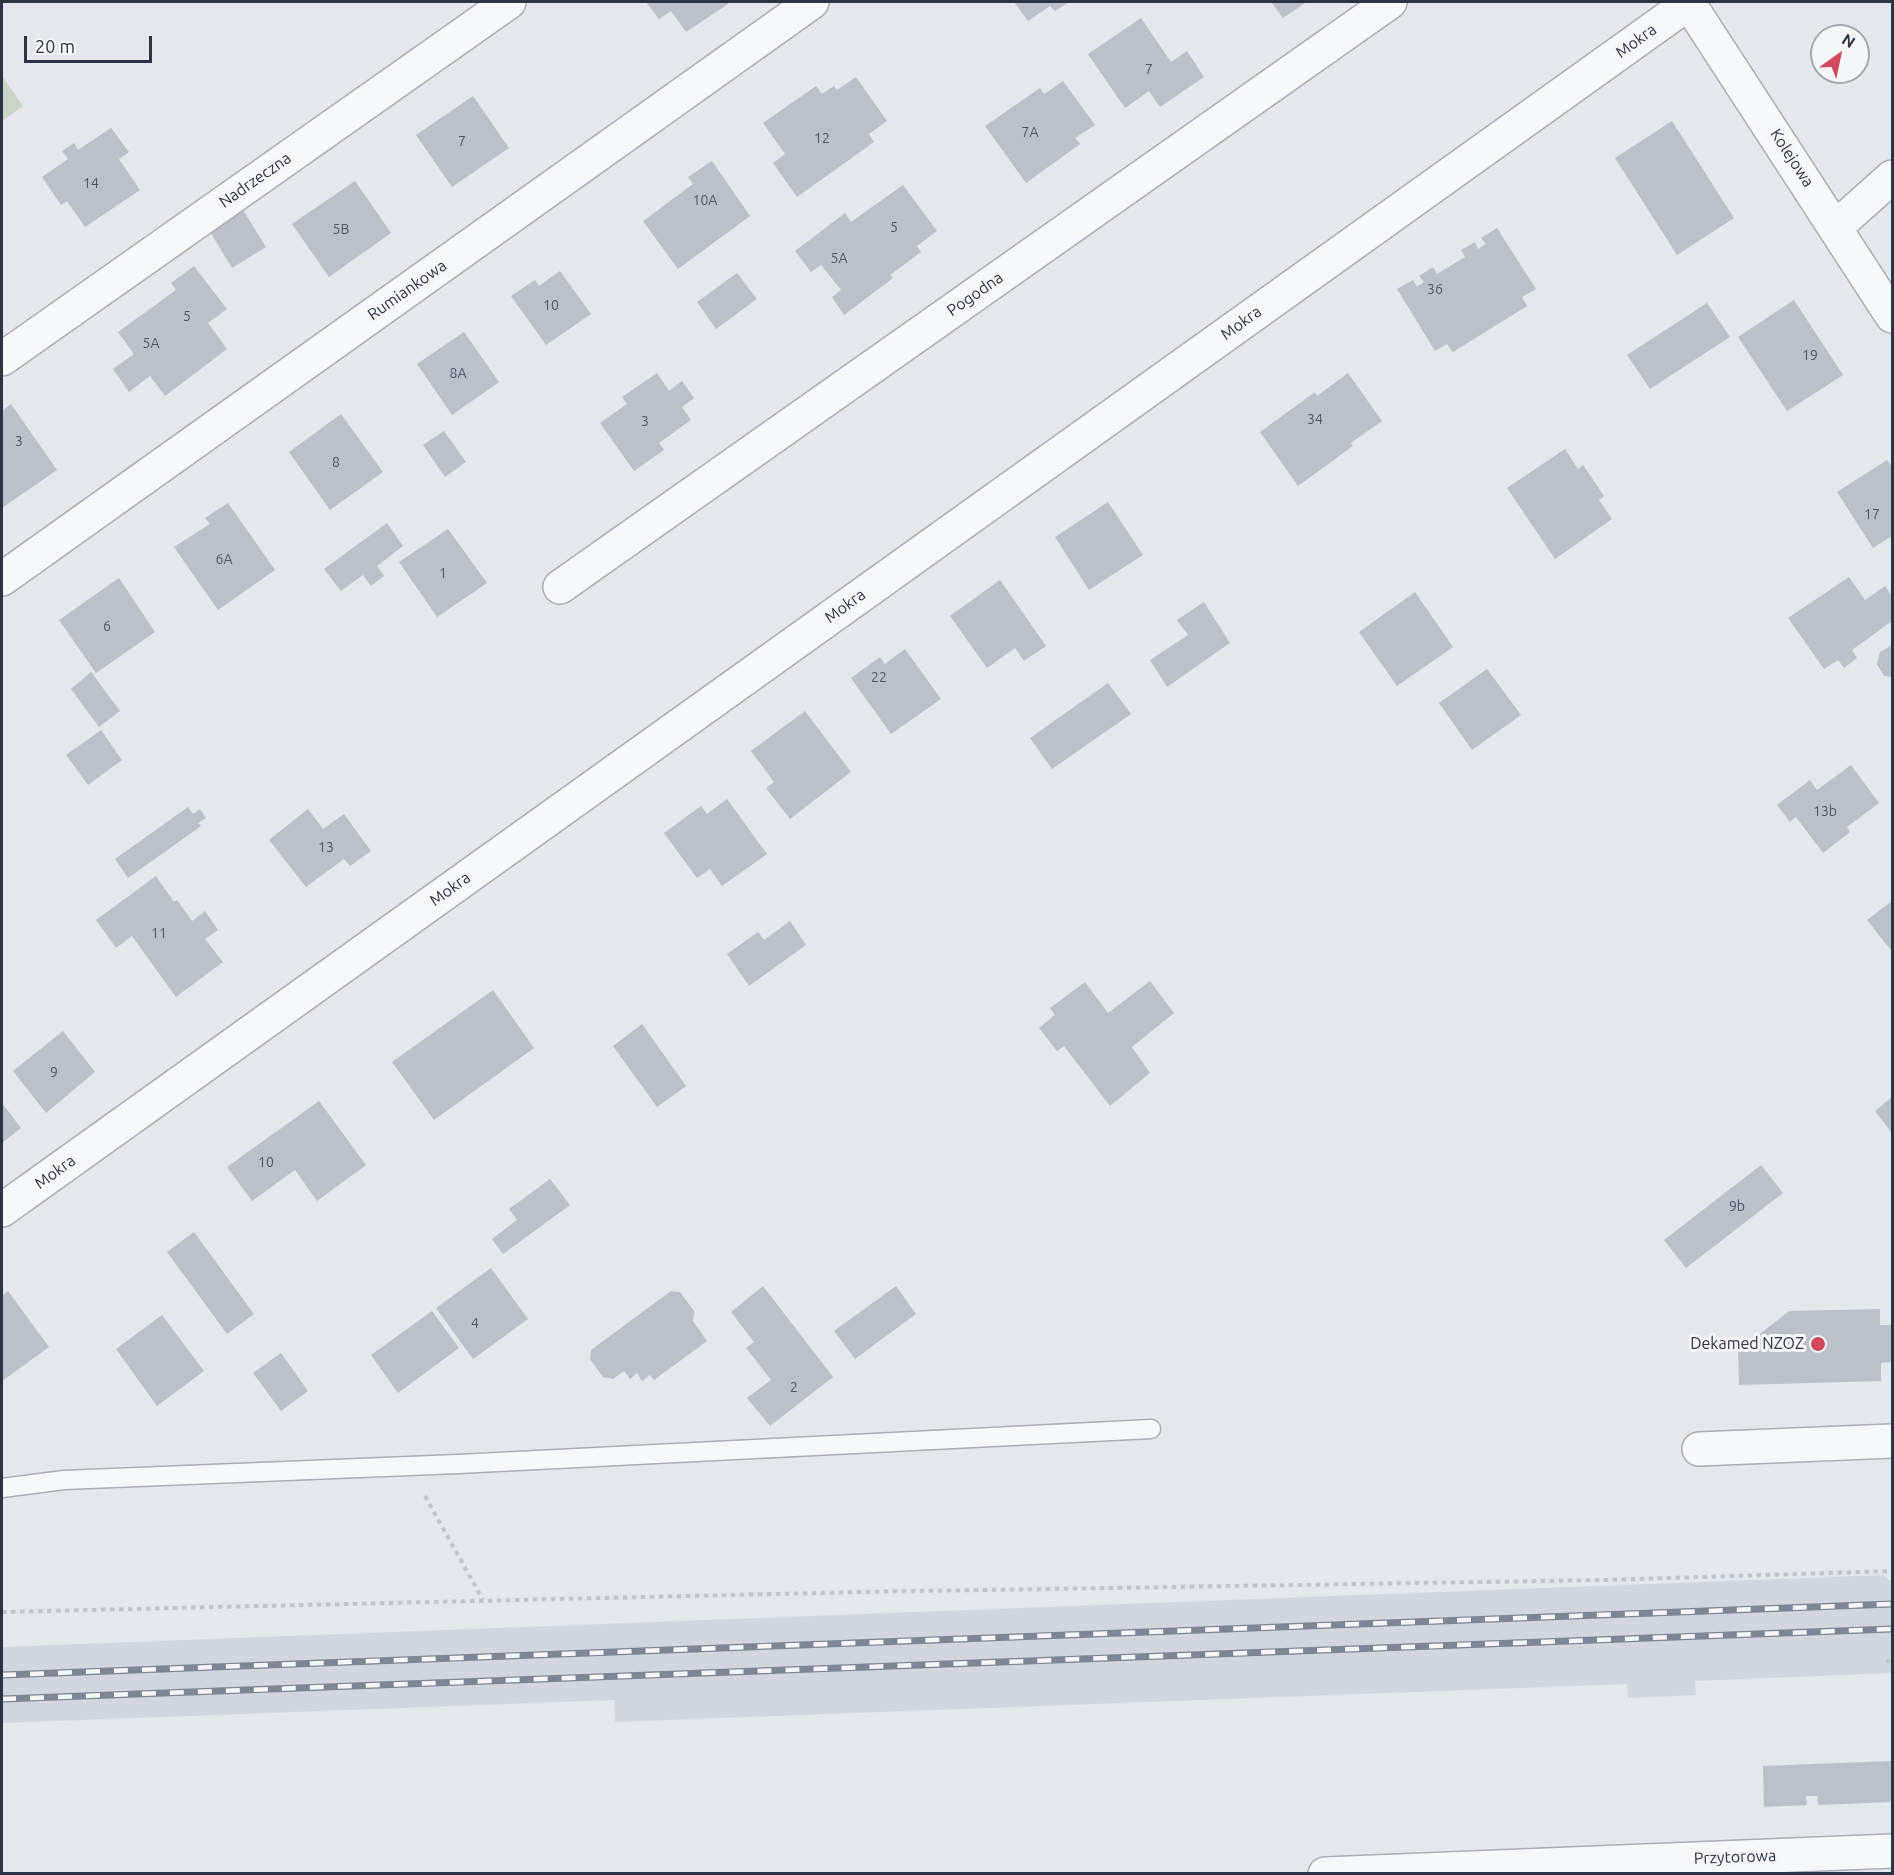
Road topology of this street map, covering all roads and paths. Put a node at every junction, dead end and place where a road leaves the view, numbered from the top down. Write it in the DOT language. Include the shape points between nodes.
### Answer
graph roads {
  1 [pos="510,2"];
  2 [pos="812,2"];
  3 [pos="1390,2"];
  4 [pos="1689,2"];
  5 [pos="1893,177"];
  6 [pos="1837,226"];
  7 [pos="1893,316"];
  8 [pos="2,359"];
  9 [pos="2,579"];
  10 [pos="560,587"];
  11 [pos="2,1210"];
  12 [pos="1150,1429"];
  13 [pos="1893,1441"];
  14 [pos="1699,1449"];
  15 [pos="409,1466"];
  16 [pos="2,1488"];
  17 [pos="1893,1571"];
  18 [pos="483,1600"];
  19 [pos="2,1612"];
  20 [pos="1886,1661"];
  21 [pos="1893,1661"];
  22 [pos="1893,1851"];
  23 [pos="1325,1874"];
  1 -- 8 [label="street, Nadrzeczna"];
  2 -- 9 [label="street, Rumiankowa"];
  3 -- 10 [label="street, Pogodna"];
  4 -- 6 [label="street, Kolejowa"];
  4 -- 11 [label="street, Mokra"];
  5 -- 6 [label="street"];
  6 -- 7 [label="street, Kolejowa"];
  12 -- 15 [label="lane"];
  13 -- 14 [label="street"];
  15 -- 16 [label="lane" via="64,1480"];
  15 -- 18 [label="path"];
  17 -- 18 [label="path"];
  18 -- 19 [label="path"];
  20 -- 21 [label="path"];
  22 -- 23 [label="street, Przytorowa"];
}
